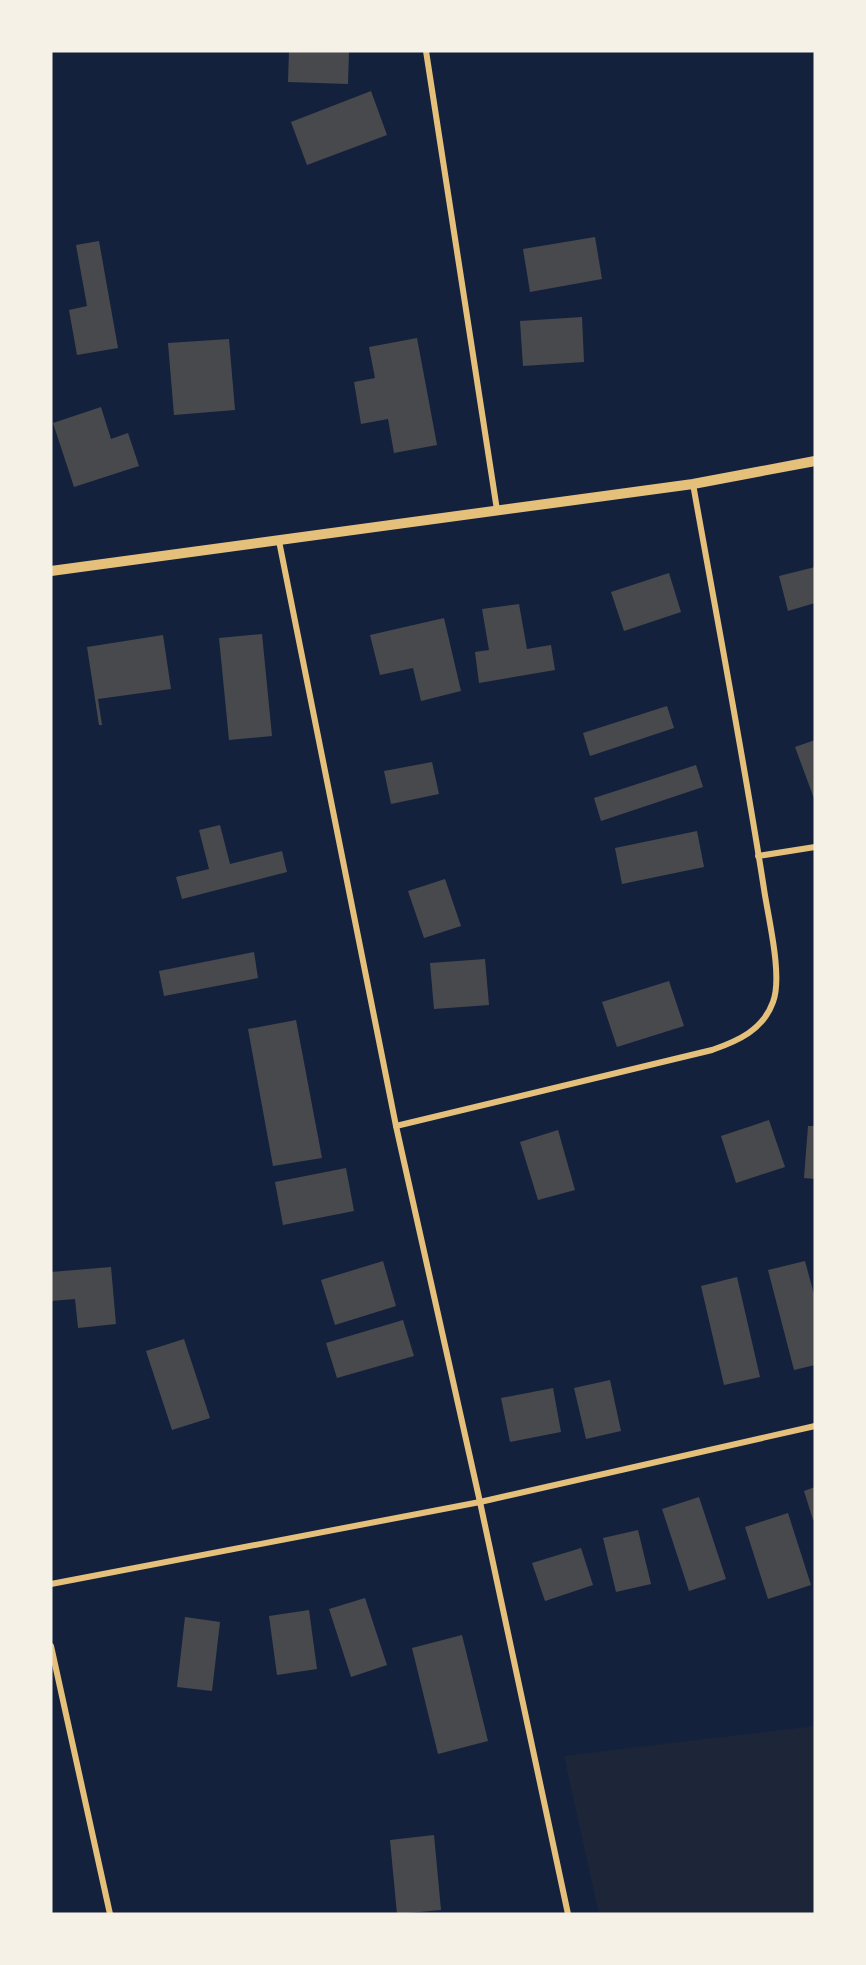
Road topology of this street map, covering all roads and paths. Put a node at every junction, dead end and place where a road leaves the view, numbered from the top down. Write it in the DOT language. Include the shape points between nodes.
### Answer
graph roads {
  1 [pos="426,51"];
  2 [pos="815,460"];
  3 [pos="693,484"];
  4 [pos="497,510"];
  5 [pos="279,541"];
  6 [pos="51,571"];
  7 [pos="815,847"];
  8 [pos="759,856"];
  9 [pos="396,1126"];
  10 [pos="815,1425"];
  11 [pos="480,1502"];
  12 [pos="51,1584"];
  13 [pos="51,1646"];
  14 [pos="110,1914"];
  15 [pos="568,1914"];
  1 -- 4 [label="street"];
  2 -- 3 [label="street"];
  3 -- 4 [label="street"];
  3 -- 8 [label="street"];
  4 -- 5 [label="street"];
  5 -- 6 [label="street"];
  5 -- 9 [label="street"];
  7 -- 8 [label="street"];
  8 -- 9 [label="street" via="777,973 774,999 765,1019 740,1041"];
  9 -- 11 [label="street"];
  10 -- 11 [label="street"];
  11 -- 12 [label="street"];
  11 -- 15 [label="street"];
  13 -- 14 [label="street"];
}
